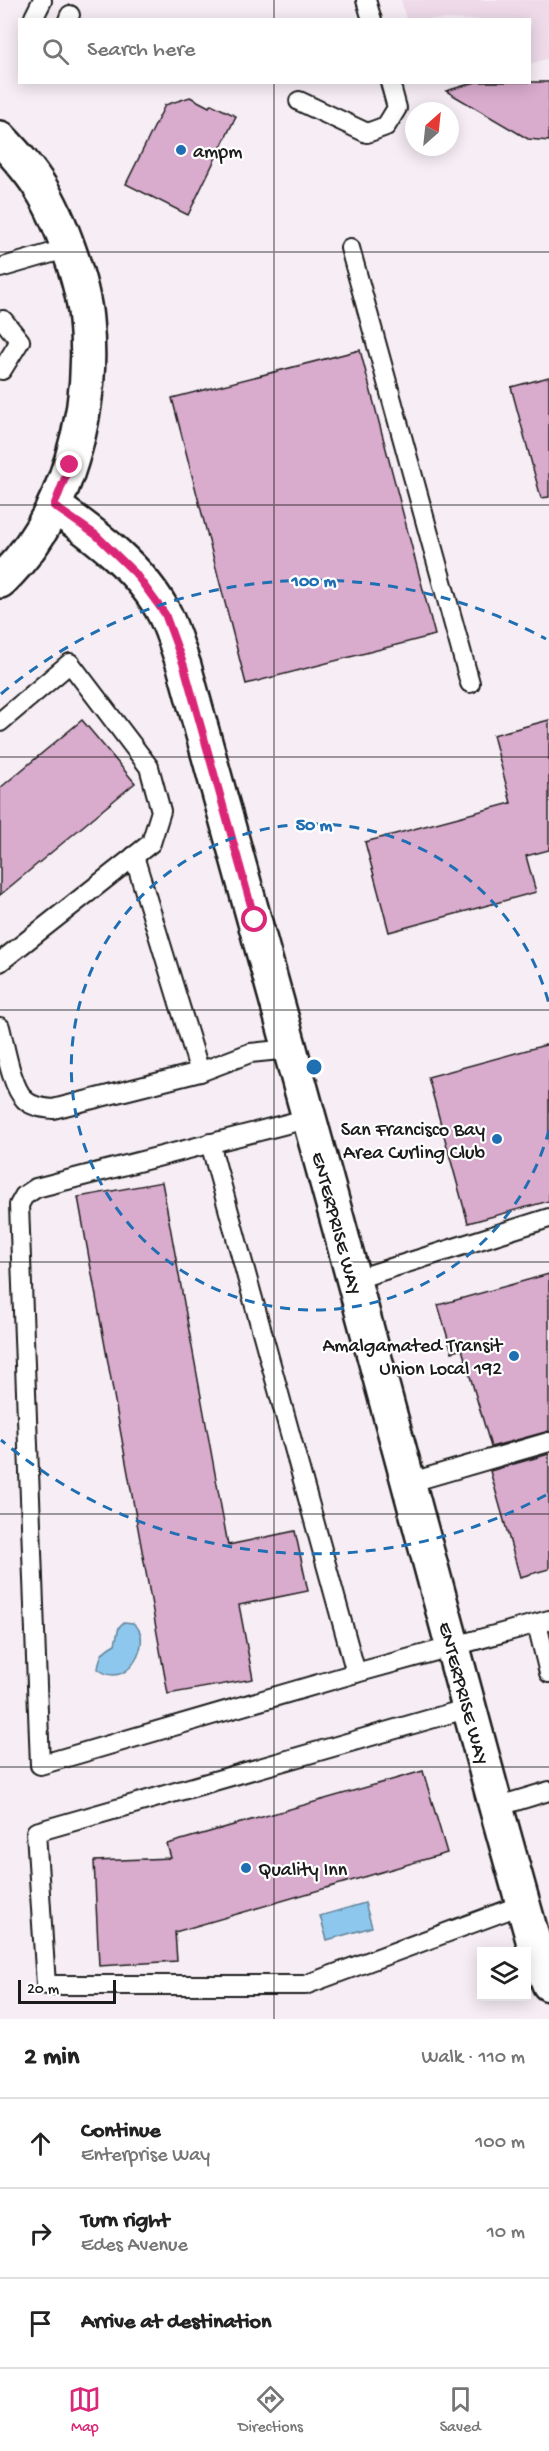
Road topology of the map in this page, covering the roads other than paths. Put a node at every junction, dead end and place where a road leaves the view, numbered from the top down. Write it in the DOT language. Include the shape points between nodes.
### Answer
graph roads {
  1 [pos="366,0"];
  2 [pos="371,18"];
  3 [pos="391,84"];
  4 [pos="299,101"];
  5 [pos="0,138"];
  6 [pos="69,248"];
  7 [pos="350,249"];
  8 [pos="0,268"];
  9 [pos="1,320"];
  10 [pos="2,370"];
  11 [pos="54,506"];
  12 [pos="0,581"];
  13 [pos="470,683"];
  14 [pos="0,722"];
  15 [pos="134,856"];
  16 [pos="0,962"];
  17 [pos="0,1027"];
  18 [pos="291,1049"];
  19 [pos="200,1072"];
  20 [pos="310,1118"];
  21 [pos="210,1143"];
  22 [pos="549,1218"];
  23 [pos="353,1280"];
  24 [pos="549,1442"];
  25 [pos="408,1483"];
  26 [pos="543,1622"];
  27 [pos="452,1647"];
  28 [pos="356,1673"];
  29 [pos="549,1673"];
  30 [pos="469,1708"];
  31 [pos="549,1791"];
  32 [pos="496,1807"];
  33 [pos="524,1905"];
  34 [pos="549,1984"];
  1 -- 2 [label="lane"];
  3 -- 4 [label="lane" via="397,108 386,126 367,133"];
  5 -- 6 [label="street" via="41,188"];
  6 -- 8 [label="lane"];
  6 -- 11 [label="street" via="86,319 86,381 77,442"];
  7 -- 13 [label="lane"];
  9 -- 10 [label="lane" via="20,341"];
  11 -- 12 [label="street" via="32,542"];
  11 -- 18 [label="street, ENTERPRISE WAY" via="96,535 135,573 165,614 184,666"];
  14 -- 15 [label="lane" via="70,663 149,767 161,811 151,843"];
  15 -- 16 [label="lane"];
  15 -- 19 [label="lane"];
  17 -- 19 [label="lane" via="16,1085 26,1101 40,1107 68,1106"];
  18 -- 19 [label="lane" via="250,1053"];
  18 -- 20 [label="street, ENTERPRISE WAY"];
  20 -- 21 [label="lane"];
  20 -- 23 [label="street, ENTERPRISE WAY"];
  21 -- 28 [label="lane"];
  21 -- 28 [label="lane" via="36,1188 19,1205 40,1766"];
  22 -- 23 [label="lane"];
  23 -- 25 [label="street, ENTERPRISE WAY"];
  24 -- 25 [label="lane"];
  25 -- 27 [label="street, ENTERPRISE WAY"];
  26 -- 27 [label="lane"];
  26 -- 29 [label="lane"];
  27 -- 28 [label="lane"];
  27 -- 30 [label="street, ENTERPRISE WAY"];
  30 -- 32 [label="street, ENTERPRISE WAY"];
  30 -- 33 [label="lane" via="36,1832 46,1985 305,1985"];
  31 -- 32 [label="lane"];
  32 -- 33 [label="street, ENTERPRISE WAY"];
  33 -- 34 [label="street, ENTERPRISE WAY"];
}
